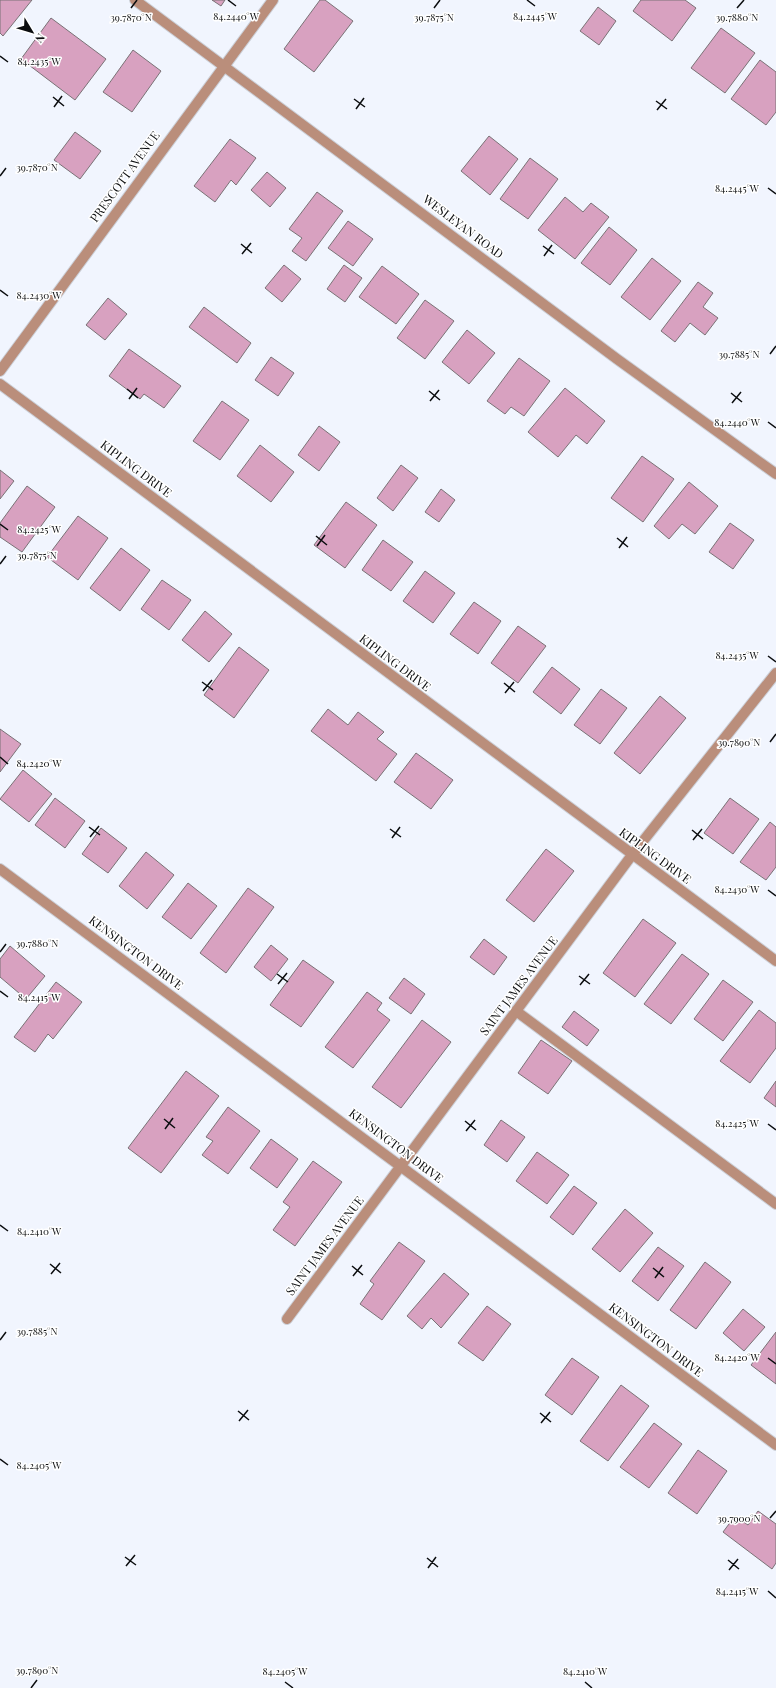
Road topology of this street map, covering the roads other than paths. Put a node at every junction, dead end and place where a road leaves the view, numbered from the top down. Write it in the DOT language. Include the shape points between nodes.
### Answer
graph roads {
  1 [pos="135,0"];
  2 [pos="273,0"];
  3 [pos="223,65"];
  4 [pos="0,371"];
  5 [pos="0,384"];
  6 [pos="776,474"];
  7 [pos="776,673"];
  8 [pos="632,855"];
  9 [pos="0,869"];
  10 [pos="776,962"];
  11 [pos="516,1011"];
  12 [pos="402,1166"];
  13 [pos="776,1204"];
  14 [pos="287,1319"];
  15 [pos="776,1445"];
  1 -- 3 [label="street, WESLEYAN ROAD"];
  2 -- 3 [label="street, PRESCOTT AVENUE"];
  3 -- 4 [label="street, PRESCOTT AVENUE"];
  3 -- 6 [label="street, WESLEYAN ROAD"];
  5 -- 8 [label="street, KIPLING DRIVE"];
  7 -- 8 [label="street, SAINT JAMES AVENUE"];
  8 -- 10 [label="street, KIPLING DRIVE"];
  8 -- 11 [label="street, SAINT JAMES AVENUE"];
  9 -- 12 [label="street, KENSINGTON DRIVE"];
  11 -- 12 [label="street, SAINT JAMES AVENUE"];
  11 -- 13 [label="street"];
  12 -- 14 [label="street, SAINT JAMES AVENUE"];
  12 -- 15 [label="street, KENSINGTON DRIVE"];
}
